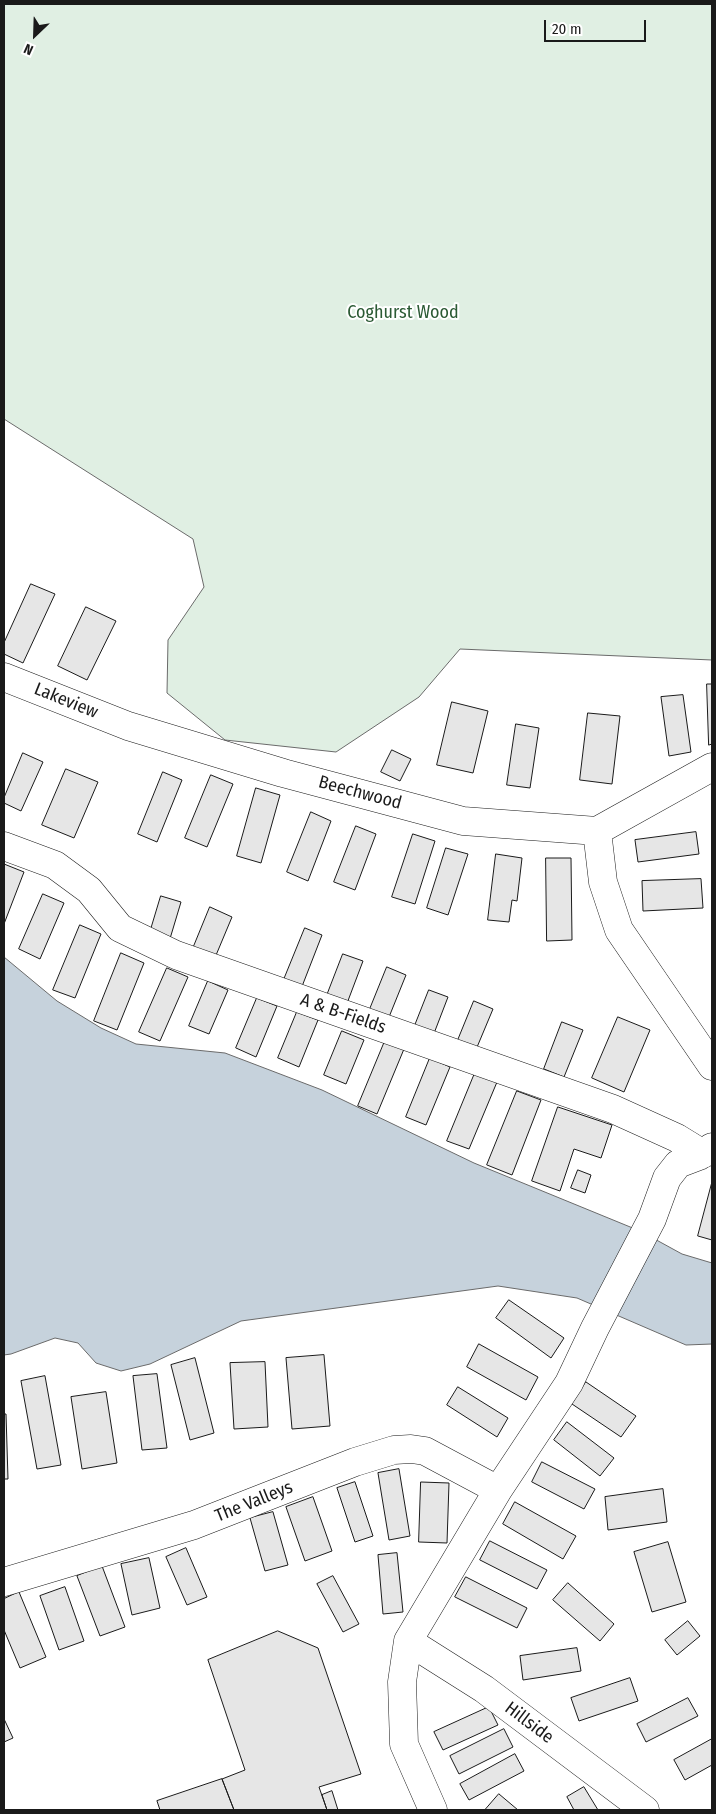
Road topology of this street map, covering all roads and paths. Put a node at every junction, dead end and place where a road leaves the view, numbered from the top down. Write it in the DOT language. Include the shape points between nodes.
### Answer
graph roads {
  1 [pos="4,677"];
  2 [pos="128,726"];
  3 [pos="712,767"];
  4 [pos="597,831"];
  5 [pos="4,846"];
  6 [pos="712,1066"];
  7 [pos="708,1150"];
  8 [pos="498,1490"];
  9 [pos="4,1582"];
  10 [pos="408,1641"];
  11 [pos="433,1810"];
  12 [pos="645,1810"];
  1 -- 2 [label="street, Lakeview"];
  2 -- 4 [label="street, Beechwood" via="283,773 463,821"];
  3 -- 4 [label="street"];
  4 -- 6 [label="street" via="603,882 619,930"];
  5 -- 7 [label="street, A & B-Fields" via="55,865 88,890 120,928 176,955 613,1109"];
  7 -- 8 [label="street" via="678,1164 667,1178 652,1219 570,1383"];
  8 -- 9 [label="street, The Valleys" via="426,1451 394,1450 194,1525"];
  8 -- 10 [label="street"];
  10 -- 11 [label="street" via="402,1682 404,1744"];
  10 -- 12 [label="street, Hillside" via="484,1689"];
}
